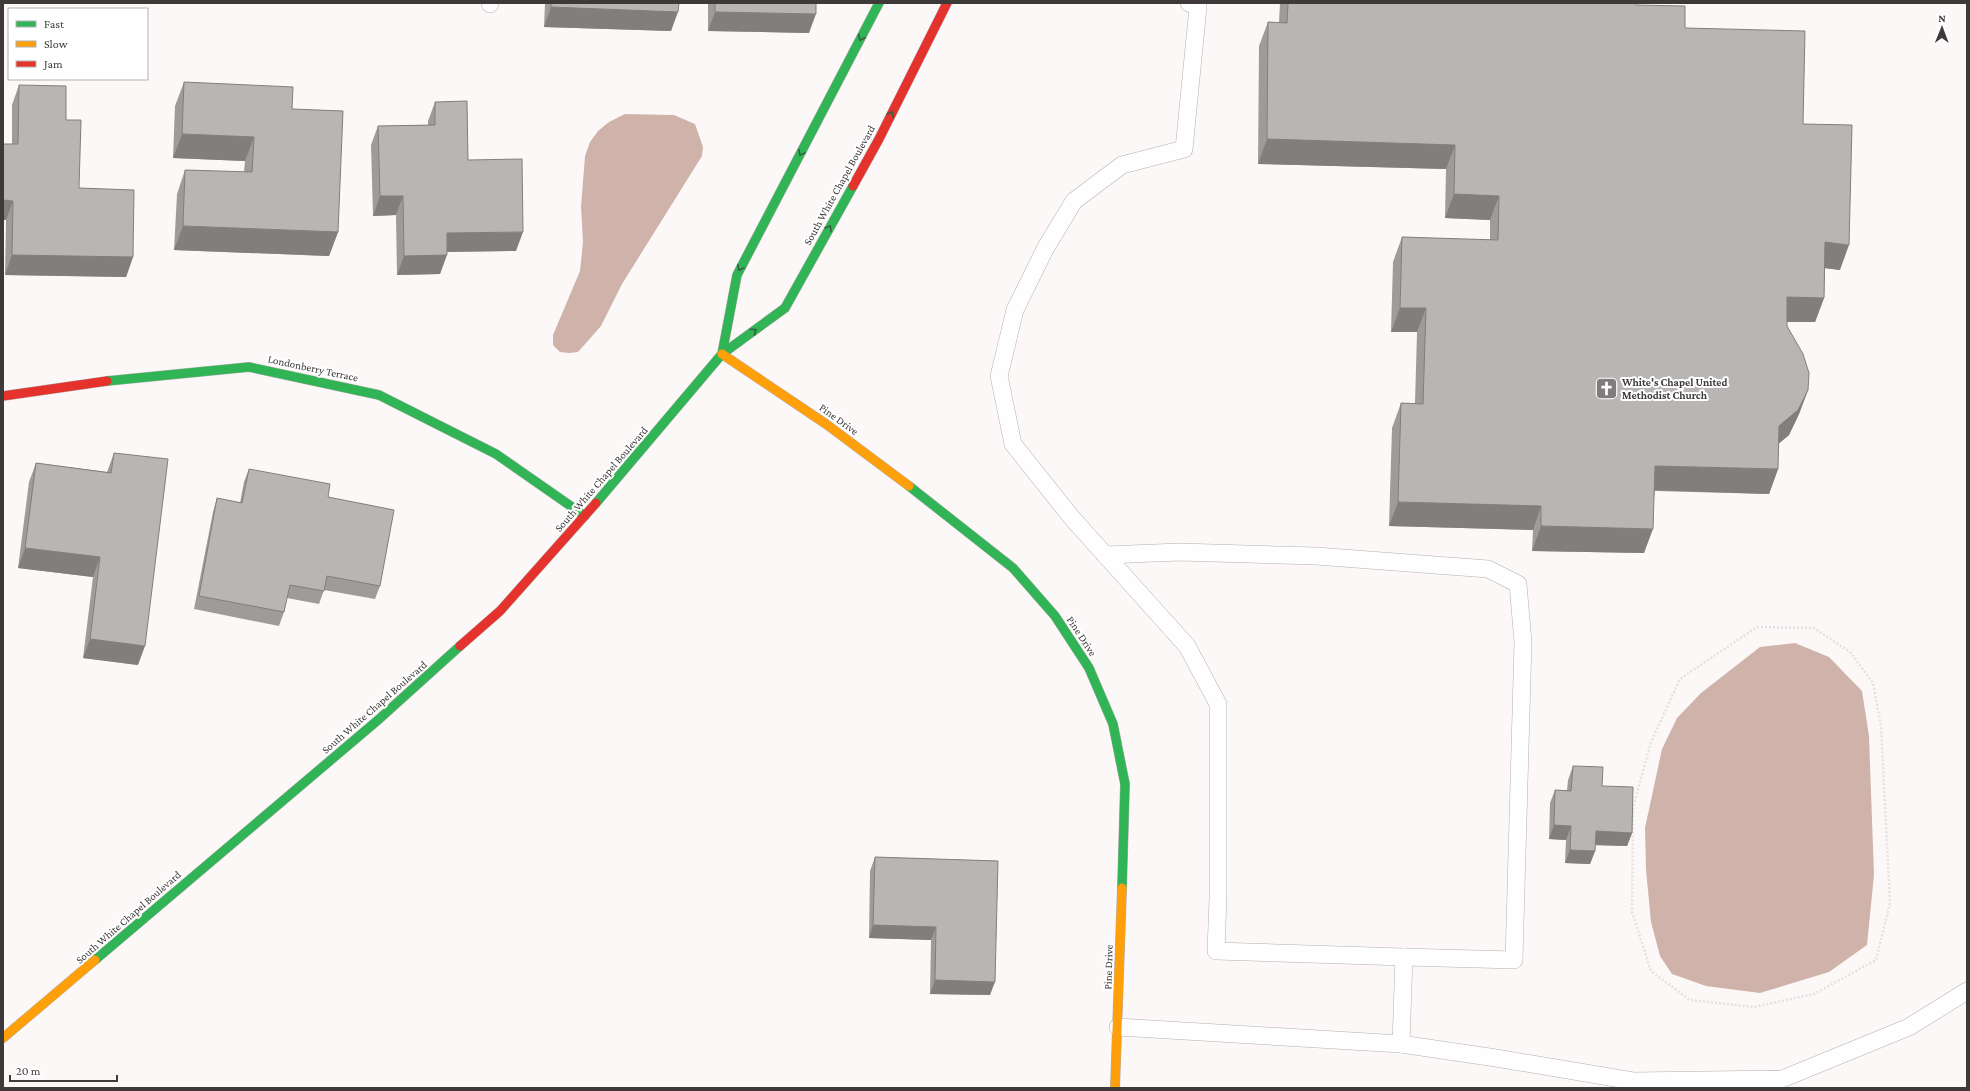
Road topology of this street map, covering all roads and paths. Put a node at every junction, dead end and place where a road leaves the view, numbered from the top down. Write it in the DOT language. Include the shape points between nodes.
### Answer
graph roads {
  1 [pos="879,3"];
  2 [pos="947,3"];
  3 [pos="1195,4"];
  4 [pos="722,354"];
  5 [pos="3,396"];
  6 [pos="585,516"];
  7 [pos="1105,555"];
  8 [pos="1757,627"];
  9 [pos="1404,957"];
  10 [pos="1967,991"];
  11 [pos="1118,1027"];
  12 [pos="3,1038"];
  13 [pos="1401,1044"];
  14 [pos="1115,1088"];
  1 -- 4 [label="main road, South White Chapel Boulevard, one-way" via="737,275"];
  4 -- 2 [label="main road, South White Chapel Boulevard, one-way" via="785,308 879,139"];
  3 -- 7 [label="lane" via="1184,149 1122,164 1074,201 1045,249 1015,310 999,376 1013,444"];
  4 -- 6 [label="main road, South White Chapel Boulevard"];
  4 -- 11 [label="main road, Pine Drive" via="826,424 949,516 1013,568 1055,616 1089,668 1113,724 1125,784"];
  5 -- 6 [label="main road, Londonberry Terrace" via="119,379 249,367 379,395 496,454"];
  6 -- 12 [label="main road, South White Chapel Boulevard" via="500,611 378,720"];
  7 -- 9 [label="lane" via="1187,646 1218,704 1216,950"];
  7 -- 9 [label="lane" via="1180,552 1316,556 1488,569 1518,584 1523,642 1514,960"];
  8 -- 8 [label="path" via="1680,679 1651,742 1633,808 1632,912 1651,971 1690,1000 1754,1007 1814,994 1876,960 1890,903 1881,726 1873,683 1850,652 1814,628"];
  9 -- 13 [label="lane"];
  10 -- 13 [label="lane" via="1909,1027 1782,1079 1633,1081"];
  11 -- 13 [label="lane"];
  11 -- 14 [label="main road, Pine Drive"];
}
